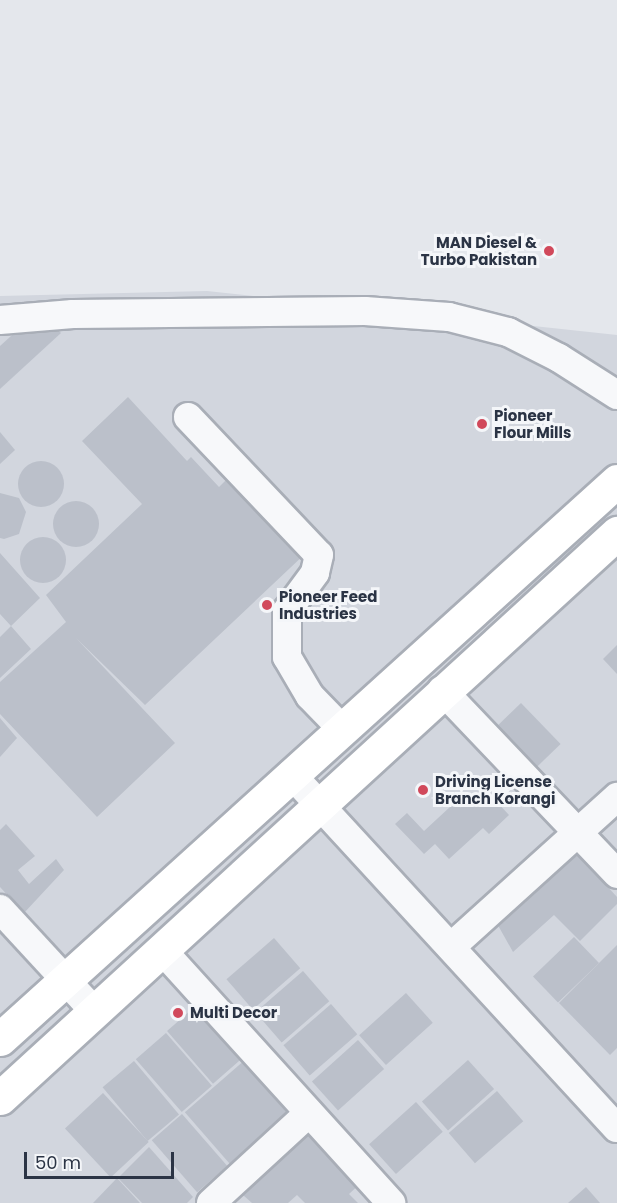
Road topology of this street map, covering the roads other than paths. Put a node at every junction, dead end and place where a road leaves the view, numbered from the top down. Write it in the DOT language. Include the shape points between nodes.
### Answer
graph roads {
  1 [pos="0,320"];
  2 [pos="617,395"];
  3 [pos="188,417"];
  4 [pos="617,481"];
  5 [pos="617,533"];
  6 [pos="442,690"];
  7 [pos="341,728"];
  8 [pos="291,774"];
  9 [pos="617,797"];
  10 [pos="319,804"];
  11 [pos="577,834"];
  12 [pos="184,872"];
  13 [pos="617,874"];
  14 [pos="211,903"];
  15 [pos="0,909"];
  16 [pos="451,947"];
  17 [pos="161,949"];
  18 [pos="64,980"];
  19 [pos="94,1011"];
  20 [pos="0,1039"];
  21 [pos="0,1098"];
  22 [pos="309,1113"];
  23 [pos="617,1128"];
  24 [pos="211,1203"];
  25 [pos="391,1203"];
  1 -- 2 [label="street" via="73,314 365,311 450,317 508,332 559,358"];
  3 -- 7 [label="street" via="319,555 315,573 287,611 287,657 310,696"];
  4 -- 7 [label="main road"];
  5 -- 6 [label="main road"];
  6 -- 10 [label="main road"];
  6 -- 11 [label="street"];
  7 -- 8 [label="main road"];
  8 -- 10 [label="street"];
  8 -- 12 [label="main road"];
  9 -- 11 [label="street"];
  10 -- 14 [label="main road"];
  10 -- 16 [label="street"];
  11 -- 13 [label="street"];
  11 -- 16 [label="street"];
  12 -- 14 [label="main road"];
  12 -- 18 [label="main road"];
  14 -- 17 [label="main road"];
  15 -- 18 [label="street"];
  16 -- 23 [label="street"];
  17 -- 19 [label="main road"];
  17 -- 22 [label="street"];
  18 -- 19 [label="street"];
  18 -- 20 [label="main road"];
  19 -- 21 [label="main road"];
  22 -- 24 [label="street"];
  22 -- 25 [label="street"];
}
